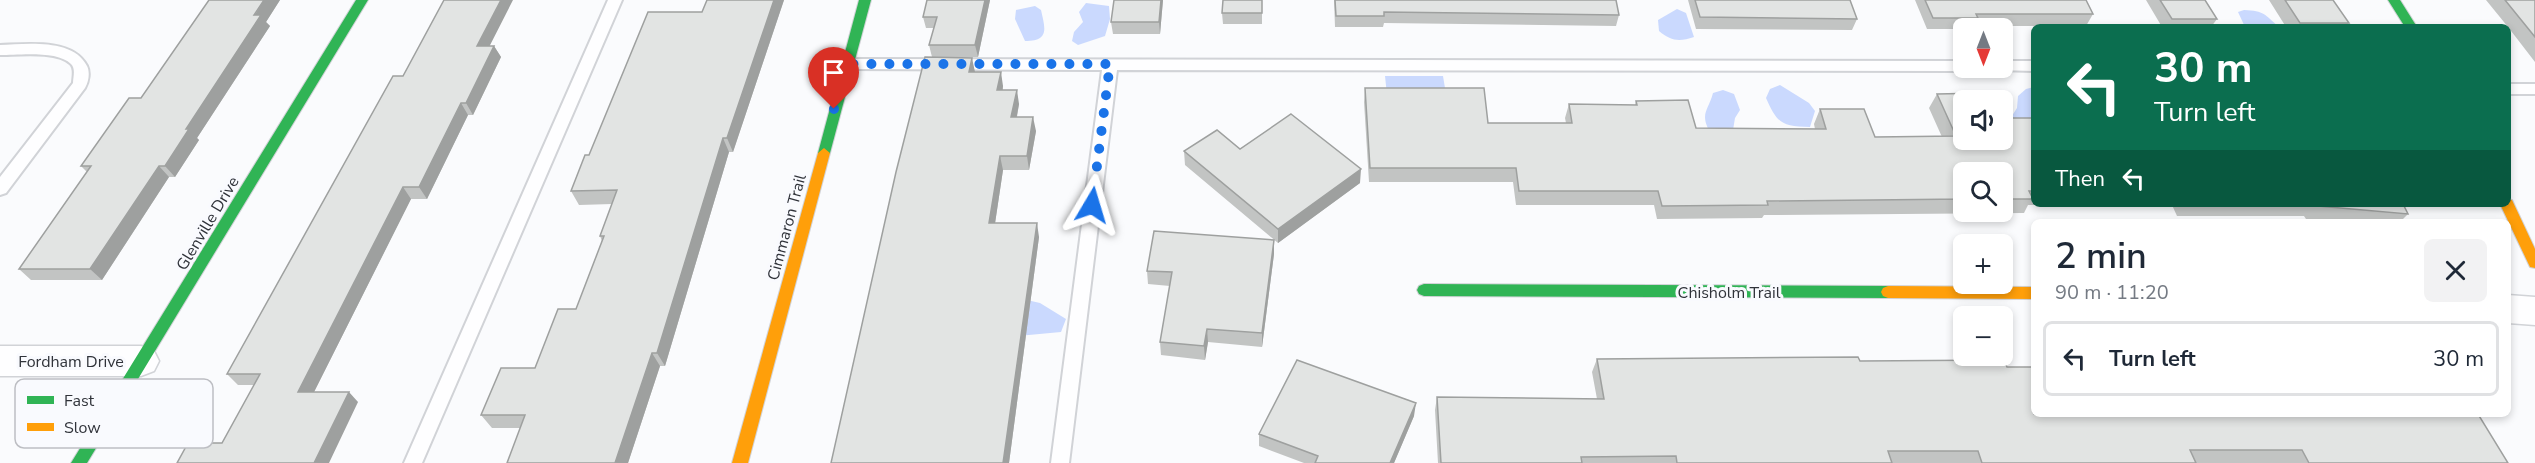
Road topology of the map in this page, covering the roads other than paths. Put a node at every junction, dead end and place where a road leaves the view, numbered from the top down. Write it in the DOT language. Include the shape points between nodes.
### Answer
graph roads {
  1 [pos="362,0"];
  2 [pos="615,0"];
  3 [pos="865,0"];
  4 [pos="2394,0"];
  5 [pos="2409,24"];
  6 [pos="0,50"];
  7 [pos="846,64"];
  8 [pos="1110,64"];
  9 [pos="1953,66"];
  10 [pos="2013,66"];
  11 [pos="2031,66"];
  12 [pos="2511,88"];
  13 [pos="2535,88"];
  14 [pos="0,189"];
  15 [pos="2508,207"];
  16 [pos="2535,263"];
  17 [pos="1424,291"];
  18 [pos="2031,293"];
  19 [pos="2511,309"];
  20 [pos="2535,311"];
  21 [pos="0,361"];
  22 [pos="141,361"];
  23 [pos="130,379"];
  24 [pos="88,448"];
  25 [pos="79,463"];
  26 [pos="413,463"];
  27 [pos="740,463"];
  28 [pos="1060,463"];
  1 -- 22 [label="street, Glenville Drive"];
  2 -- 26 [label="lane"];
  3 -- 7 [label="street, Cimmaron Trail"];
  4 -- 5 [label="street"];
  6 -- 14 [label="lane" via="68,54 84,72 80,84"];
  7 -- 8 [label="lane"];
  7 -- 27 [label="street, Cimmaron Trail"];
  8 -- 9 [label="lane"];
  8 -- 28 [label="lane"];
  10 -- 11 [label="lane"];
  12 -- 13 [label="lane"];
  15 -- 16 [label="street"];
  17 -- 18 [label="street, Chisholm Trail"];
  19 -- 20 [label="street"];
  21 -- 22 [label="street, Fordham Drive"];
  22 -- 23 [label="street, Glenville Drive"];
  24 -- 25 [label="street, Glenville Drive"];
}
